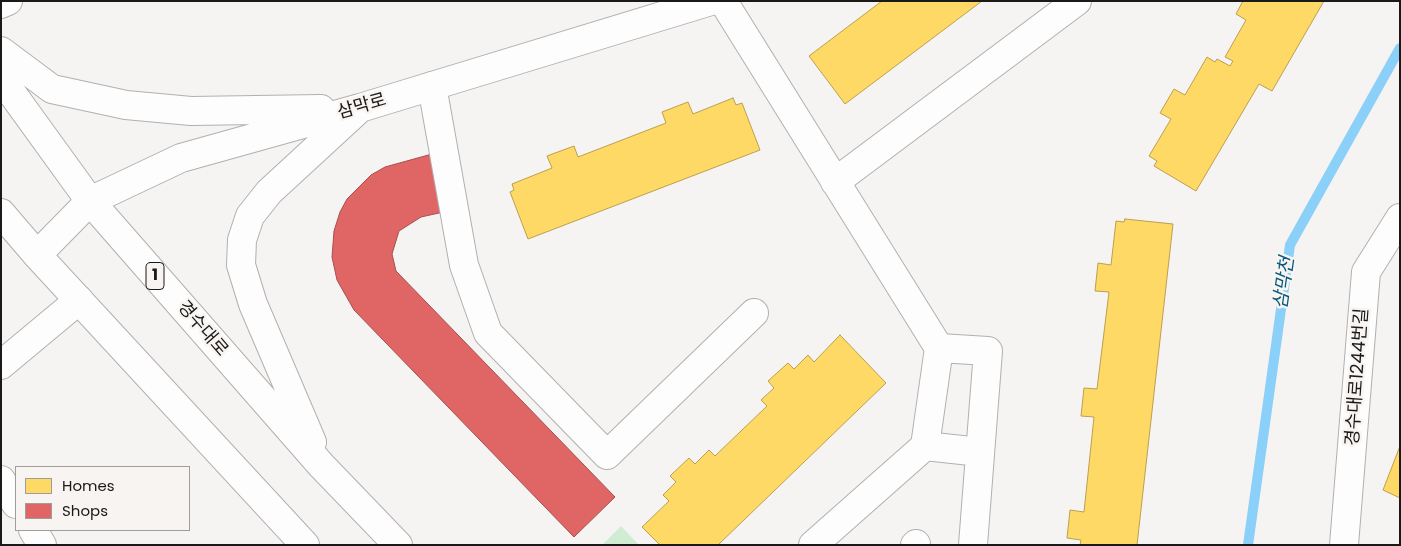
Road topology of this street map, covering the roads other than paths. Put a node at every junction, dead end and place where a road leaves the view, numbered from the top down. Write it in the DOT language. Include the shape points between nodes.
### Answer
graph roads {
  1 [pos="8,1"];
  2 [pos="711,1"];
  3 [pos="722,1"];
  4 [pos="1077,1"];
  5 [pos="1,4"];
  6 [pos="1,51"];
  7 [pos="1,78"];
  8 [pos="432,86"];
  9 [pos="360,108"];
  10 [pos="835,182"];
  11 [pos="90,201"];
  12 [pos="1,213"];
  13 [pos="1400,218"];
  14 [pos="37,255"];
  15 [pos="79,300"];
  16 [pos="754,313"];
  17 [pos="939,348"];
  18 [pos="1,365"];
  19 [pos="925,446"];
  20 [pos="980,452"];
  21 [pos="321,465"];
  22 [pos="1,480"];
  23 [pos="15,502"];
  24 [pos="34,531"];
  25 [pos="42,545"];
  26 [pos="305,545"];
  27 [pos="398,545"];
  28 [pos="813,545"];
  29 [pos="973,545"];
  30 [pos="1344,545"];
  1 -- 5 [label="main road"];
  2 -- 8 [label="main road, 삼막로"];
  3 -- 10 [label="main road"];
  4 -- 10 [label="main road"];
  6 -- 9 [label="main road" via="52,89 126,105 191,111"];
  7 -- 11 [label="main road, 경수대로 / 1"];
  8 -- 9 [label="main road, 삼막로"];
  8 -- 16 [label="main road" via="464,265 488,333 607,455"];
  9 -- 11 [label="main road, 삼막로" via="181,158"];
  9 -- 21 [label="main road" via="269,192 250,216 242,240 241,264 253,304"];
  10 -- 17 [label="main road"];
  11 -- 14 [label="main road, 삼막로"];
  11 -- 21 [label="main road, 경수대로 / 1"];
  12 -- 14 [label="main road"];
  13 -- 30 [label="main road, 경수대로1244번길" via="1366,272"];
  14 -- 15 [label="main road"];
  15 -- 18 [label="main road"];
  15 -- 26 [label="main road"];
  17 -- 19 [label="main road"];
  17 -- 20 [label="main road" via="988,351"];
  19 -- 20 [label="main road"];
  19 -- 28 [label="main road"];
  20 -- 29 [label="main road"];
  21 -- 27 [label="main road, 경수대로 / 1"];
  22 -- 23 [label="main road"];
  24 -- 25 [label="main road"];
}
